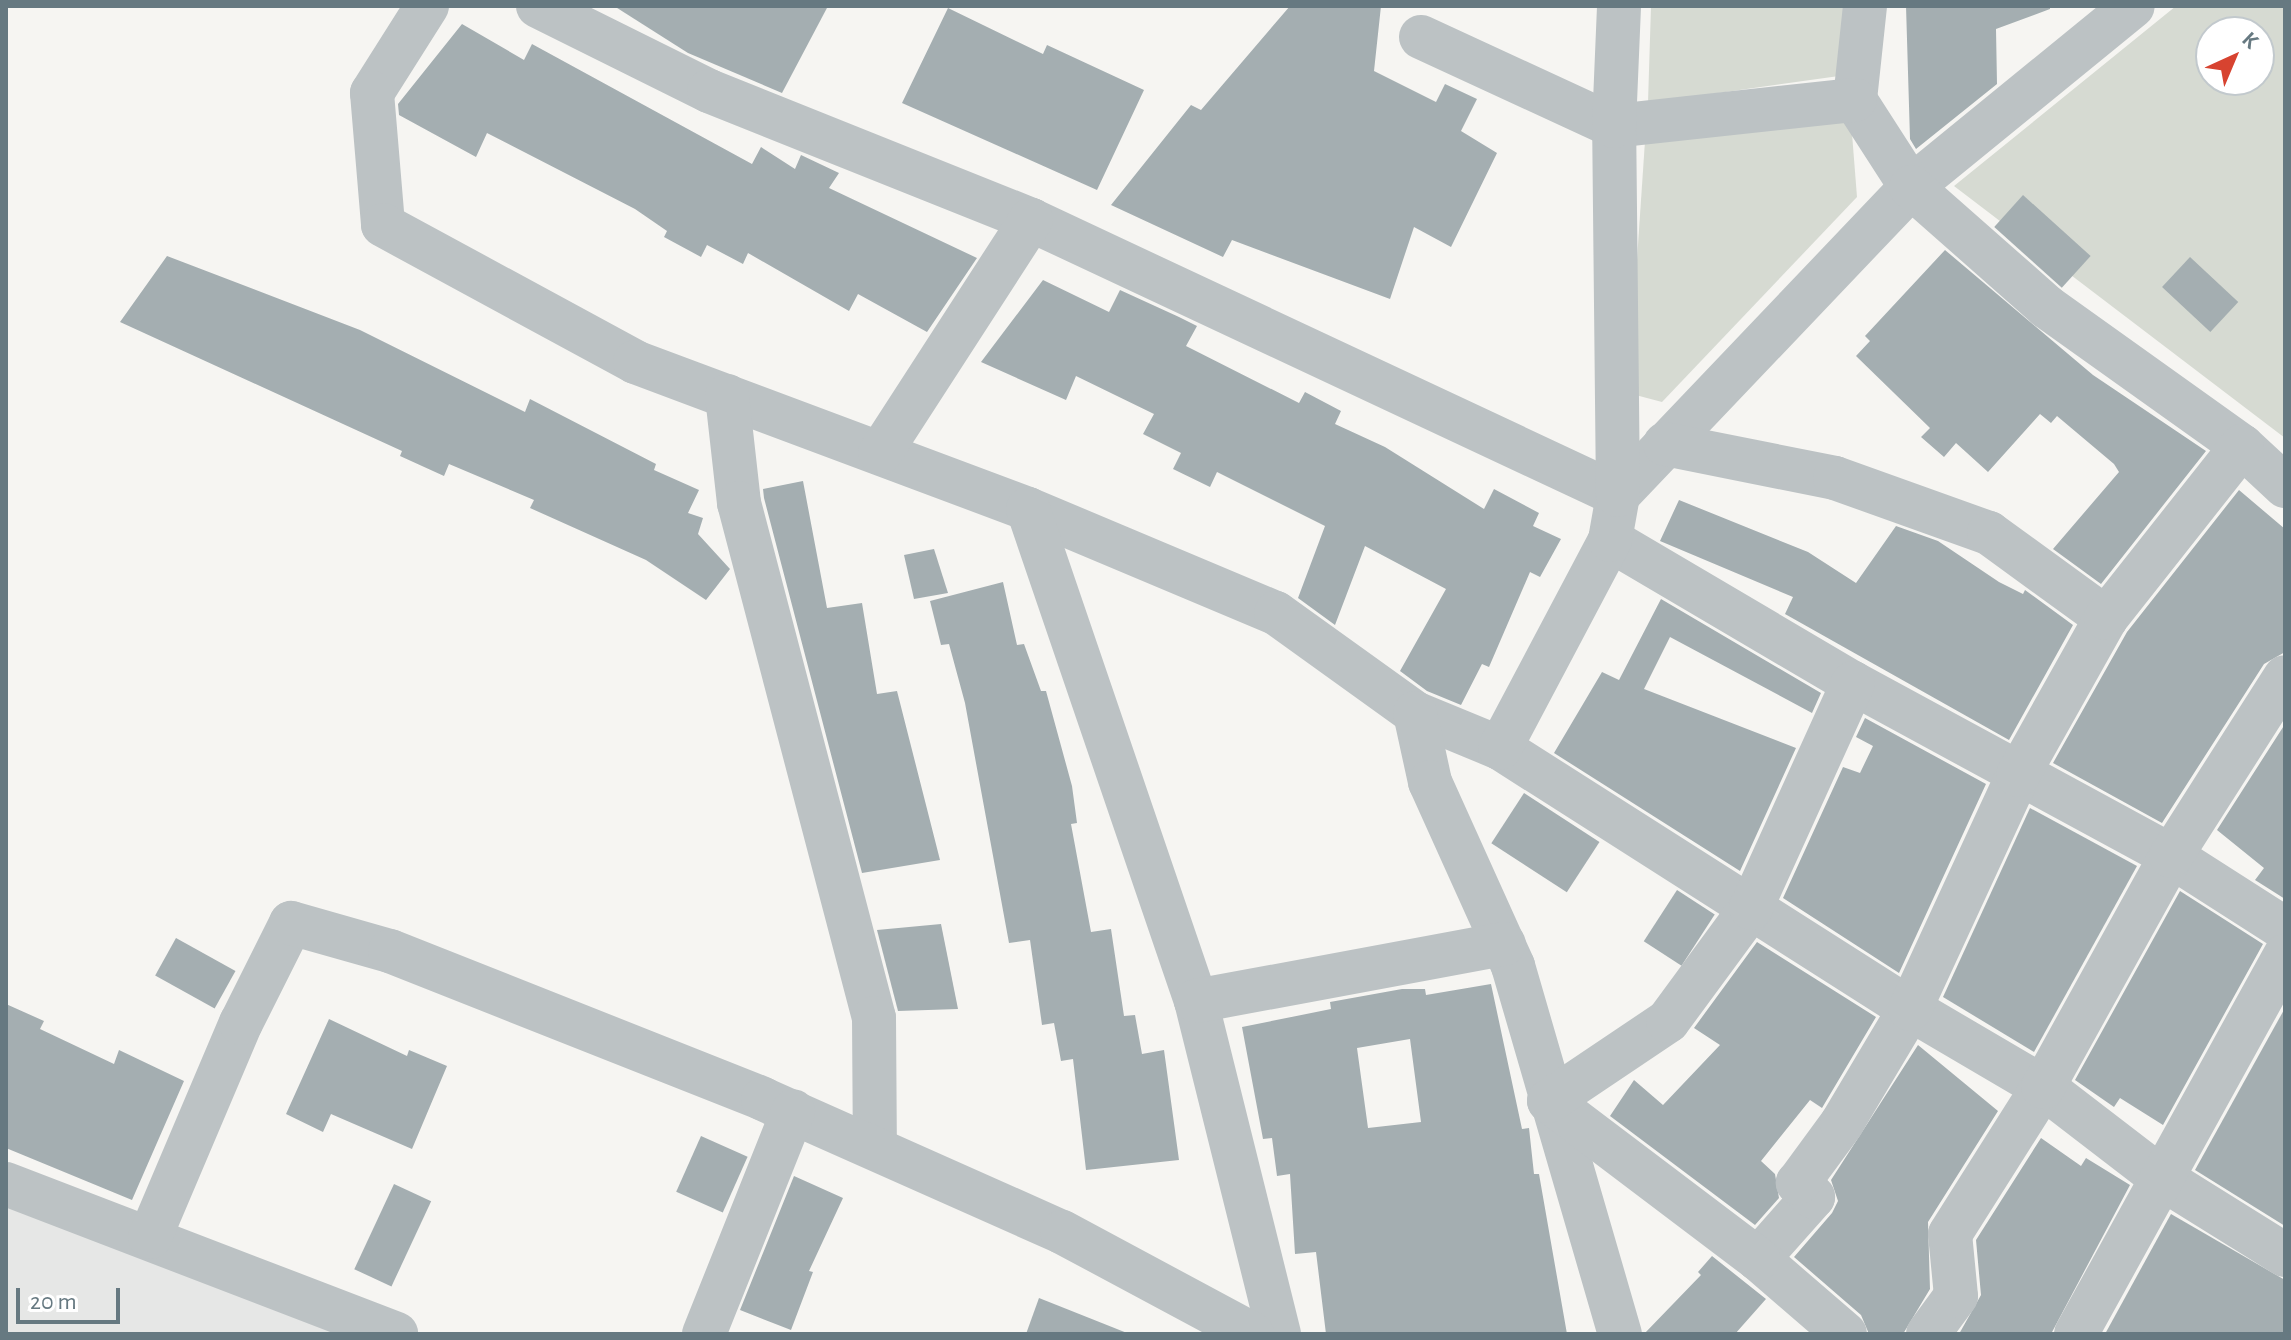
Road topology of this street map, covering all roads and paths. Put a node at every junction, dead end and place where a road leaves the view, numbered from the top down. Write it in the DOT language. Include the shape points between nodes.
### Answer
graph roads {
  1 [pos="427,6"];
  2 [pos="538,6"];
  3 [pos="1619,6"];
  4 [pos="1865,6"];
  5 [pos="2133,6"];
  6 [pos="1421,37"];
  7 [pos="1855,100"];
  8 [pos="1614,126"];
  9 [pos="1911,187"];
  10 [pos="1031,220"];
  11 [pos="727,396"];
  12 [pos="1665,444"];
  13 [pos="2242,446"];
  14 [pos="880,453"];
  15 [pos="2285,486"];
  16 [pos="1618,495"];
  17 [pos="1028,509"];
  18 [pos="1610,540"];
  19 [pos="2106,618"];
  20 [pos="2285,677"];
  21 [pos="1853,683"];
  22 [pos="1415,713"];
  23 [pos="1500,748"];
  24 [pos="2018,775"];
  25 [pos="2171,856"];
  26 [pos="1751,908"];
  27 [pos="2285,929"];
  28 [pos="1504,944"];
  29 [pos="2285,956"];
  30 [pos="1196,1001"];
  31 [pos="1910,1009"];
  32 [pos="2043,1087"];
  33 [pos="1549,1101"];
  34 [pos="793,1111"];
  35 [pos="875,1148"];
  36 [pos="2163,1179"];
  37 [pos="6,1184"];
  38 [pos="150,1237"];
  39 [pos="2285,1255"];
  40 [pos="1758,1259"];
  41 [pos="396,1334"];
  42 [pos="704,1334"];
  43 [pos="1252,1334"];
  44 [pos="1279,1334"];
  45 [pos="1620,1334"];
  46 [pos="1845,1334"];
  47 [pos="1928,1334"];
  48 [pos="2076,1334"];
  1 -- 11 [label="street" via="372,93 383,225 635,362"];
  2 -- 10 [label="street" via="709,91"];
  3 -- 8 [label="street"];
  4 -- 7 [label="street"];
  5 -- 9 [label="street"];
  6 -- 8 [label="street"];
  7 -- 8 [label="street"];
  7 -- 9 [label="street"];
  8 -- 16 [label="street"];
  9 -- 12 [label="street"];
  9 -- 13 [label="street" via="2047,307"];
  10 -- 14 [label="street"];
  10 -- 16 [label="street"];
  11 -- 14 [label="street"];
  11 -- 35 [label="street" via="739,503 874,1018"];
  12 -- 16 [label="street"];
  12 -- 19 [label="street" via="1835,478 1989,533"];
  13 -- 15 [label="street"];
  13 -- 19 [label="street"];
  14 -- 17 [label="street"];
  16 -- 18 [label="street"];
  17 -- 22 [label="street" via="1276,613"];
  17 -- 30 [label="street"];
  18 -- 21 [label="street"];
  18 -- 23 [label="street"];
  19 -- 24 [label="street"];
  20 -- 25 [label="street"];
  21 -- 24 [label="street"];
  21 -- 26 [label="street"];
  22 -- 23 [label="street"];
  22 -- 28 [label="street" via="1430,782"];
  23 -- 26 [label="street"];
  24 -- 25 [label="street"];
  24 -- 31 [label="street"];
  25 -- 27 [label="street"];
  25 -- 32 [label="street"];
  26 -- 31 [label="street"];
  26 -- 33 [label="street" via="1668,1021"];
  28 -- 30 [label="street"];
  28 -- 33 [label="street"];
  29 -- 36 [label="street"];
  30 -- 44 [label="street"];
  31 -- 32 [label="street"];
  31 -- 40 [label="street" via="1842,1123 1798,1183 1813,1197"];
  32 -- 36 [label="street"];
  32 -- 47 [label="street" via="1950,1234 1956,1296"];
  33 -- 40 [label="street"];
  33 -- 45 [label="street"];
  34 -- 35 [label="street"];
  34 -- 38 [label="street" via="390,951 291,923 241,1023"];
  34 -- 42 [label="street"];
  35 -- 43 [label="street" via="1062,1232"];
  36 -- 39 [label="street"];
  36 -- 48 [label="street"];
  37 -- 38 [label="street"];
  38 -- 41 [label="street"];
  40 -- 46 [label="street"];
}
